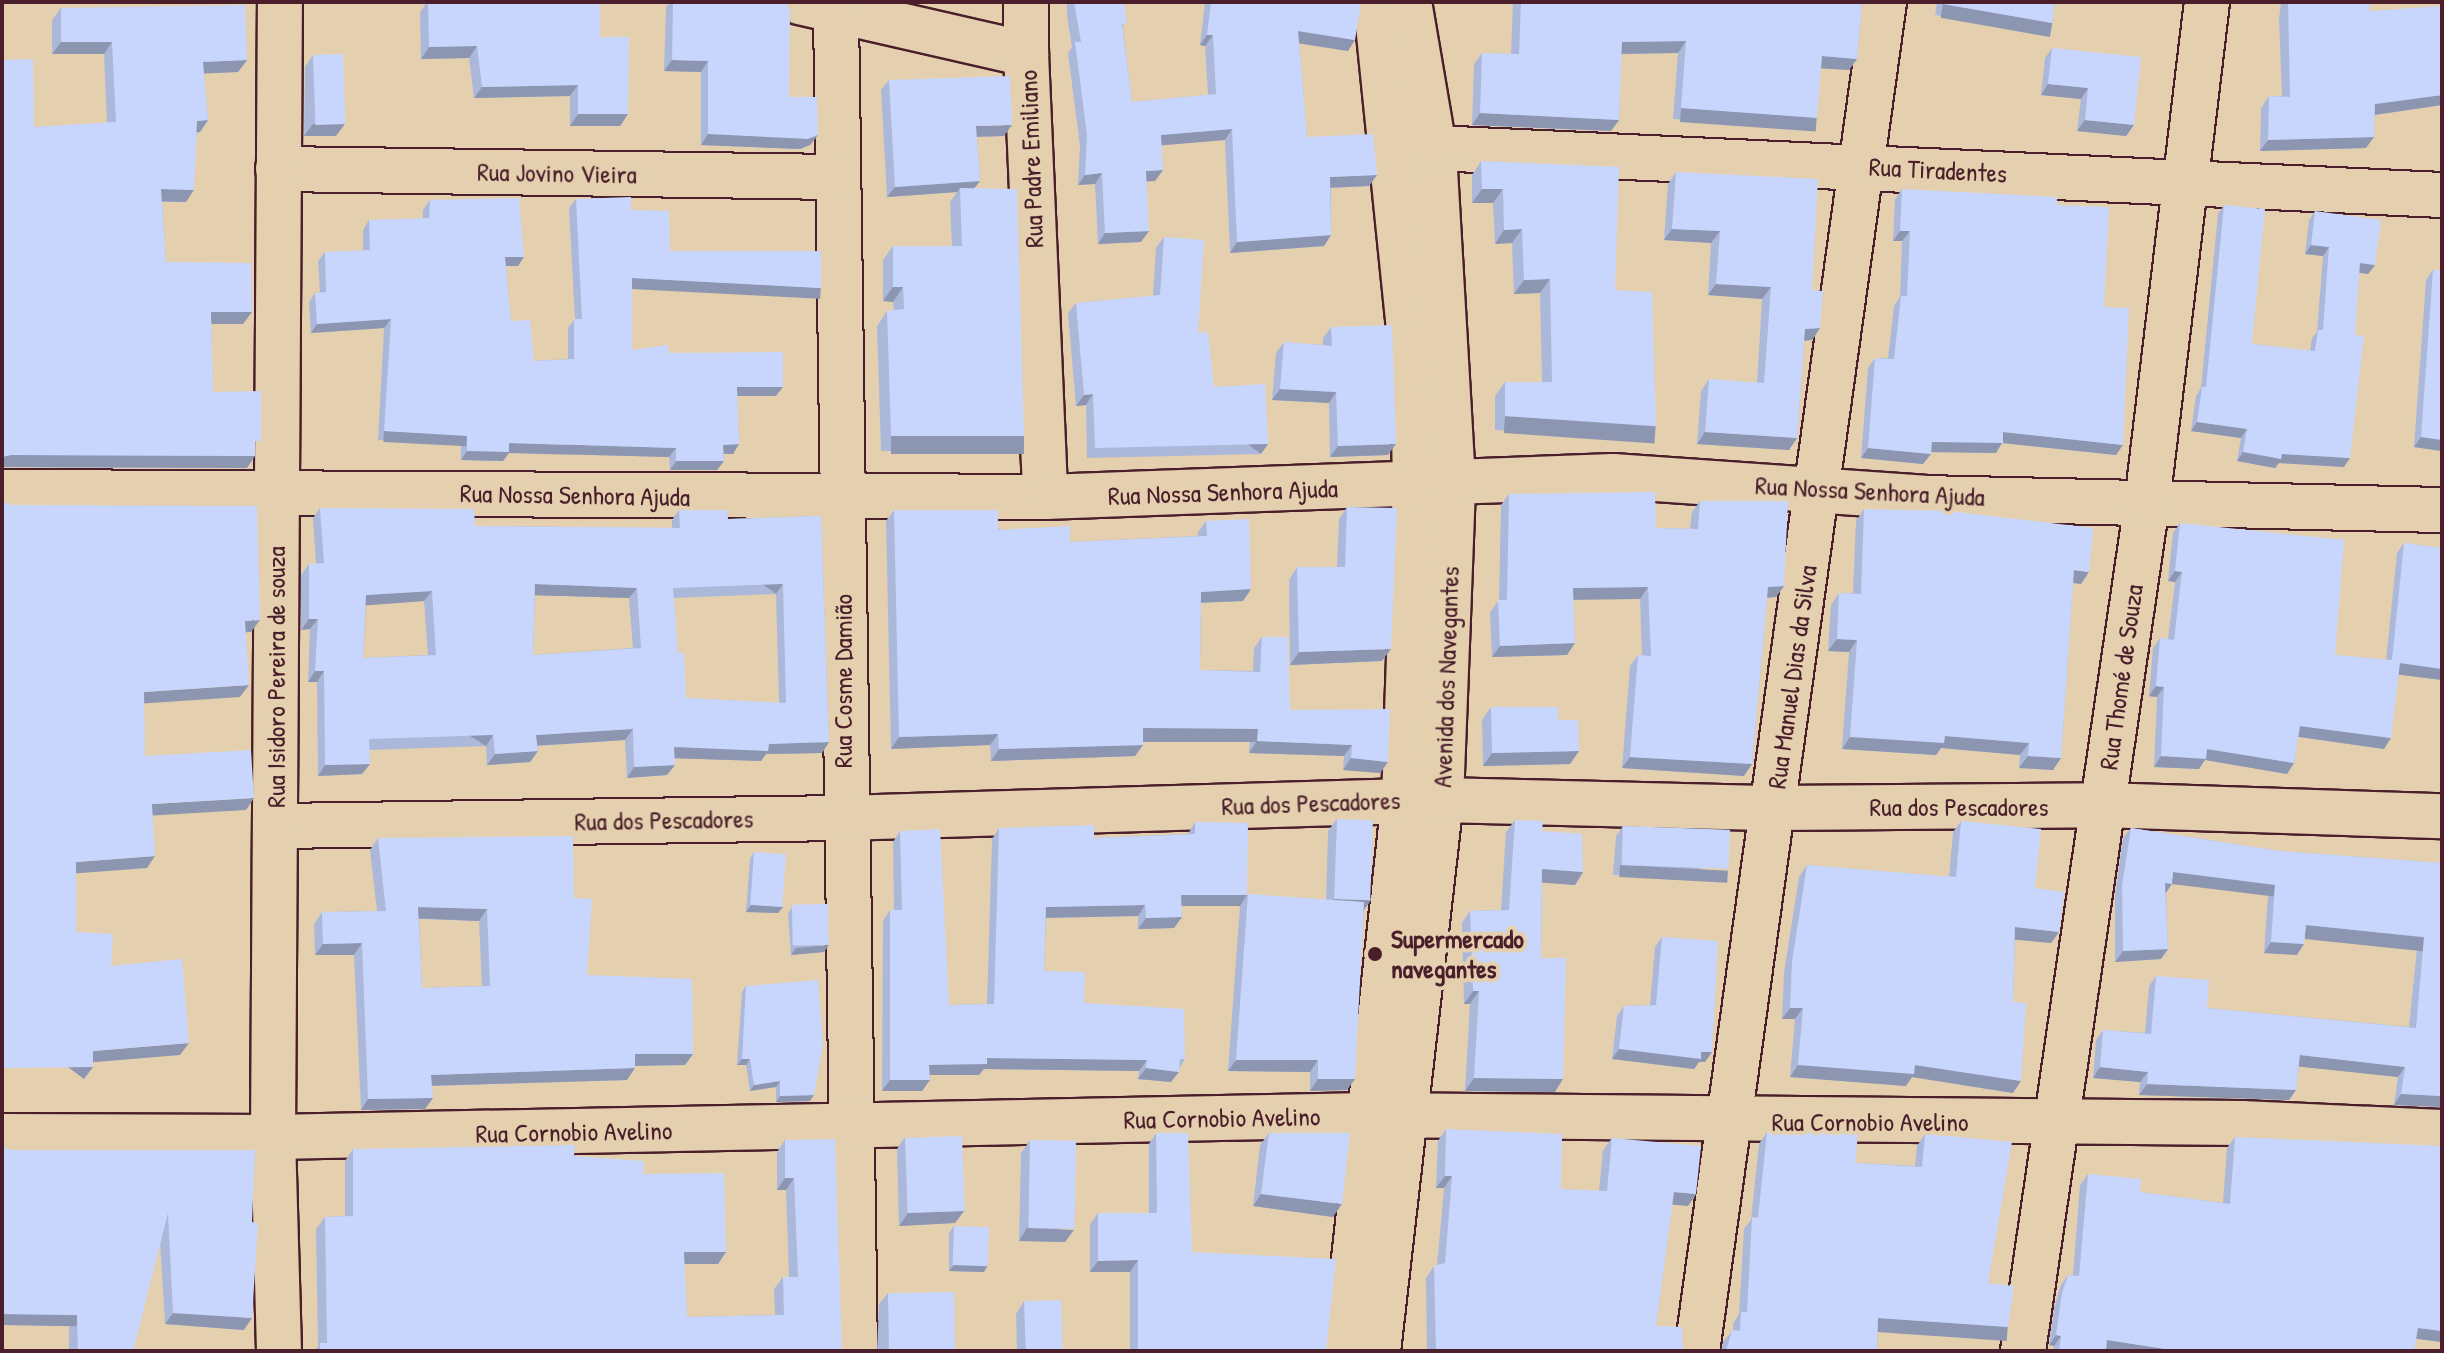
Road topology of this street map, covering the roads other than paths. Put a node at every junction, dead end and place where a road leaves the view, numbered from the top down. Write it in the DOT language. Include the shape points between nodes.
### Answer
graph roads {
  1 [pos="280,2"];
  2 [pos="1026,2"];
  3 [pos="1376,2"];
  4 [pos="1409,2"];
  5 [pos="1884,2"];
  6 [pos="2207,2"];
  7 [pos="817,7"];
  8 [pos="1026,54"];
  9 [pos="1434,148"];
  10 [pos="1860,166"];
  11 [pos="278,169"];
  12 [pos="836,177"];
  13 [pos="2188,182"];
  14 [pos="2442,195"];
  15 [pos="1434,484"];
  16 [pos="1818,489"];
  17 [pos="274,491"];
  18 [pos="2,492"];
  19 [pos="1045,497"];
  20 [pos="844,499"];
  21 [pos="2147,503"];
  22 [pos="2442,510"];
  23 [pos="1423,800"];
  24 [pos="2102,805"];
  25 [pos="1774,808"];
  26 [pos="2442,816"];
  27 [pos="843,818"];
  28 [pos="277,826"];
  29 [pos="1385,1116"];
  30 [pos="1729,1121"];
  31 [pos="2054,1123"];
  32 [pos="851,1128"];
  33 [pos="2442,1132"];
  34 [pos="2,1136"];
  35 [pos="273,1137"];
  36 [pos="279,1351"];
  37 [pos="855,1351"];
  38 [pos="1344,1351"];
  39 [pos="1378,1351"];
  40 [pos="1697,1351"];
  41 [pos="2023,1351"];
  1 -- 11 [label="street, Rua Isidoro Pereira de souza"];
  2 -- 8 [label="street"];
  3 -- 15 [label="street, Avenida dos Navegantes" via="1413,369"];
  4 -- 9 [label="street, Avenida dos Navegantes"];
  5 -- 10 [label="street, Rua Manuel Dias da Silva"];
  6 -- 13 [label="street, Rua Thomé de Souza"];
  7 -- 8 [label="street, Rua Padre Emiliano"];
  7 -- 12 [label="street, Rua Cosme Damião"];
  8 -- 19 [label="street, Rua Padre Emiliano"];
  9 -- 10 [label="street, Rua Tiradentes"];
  9 -- 15 [label="street, Avenida dos Navegantes"];
  10 -- 13 [label="street, Rua Tiradentes"];
  10 -- 16 [label="street, Rua Manuel Dias da Silva"];
  11 -- 12 [label="street, Rua Jovino Vieira"];
  11 -- 17 [label="street, Rua Isidoro Pereira de souza"];
  12 -- 20 [label="street, Rua Cosme Damião"];
  13 -- 14 [label="street, Rua Tiradentes"];
  13 -- 21 [label="street, Rua Thomé de Souza"];
  15 -- 16 [label="street, Rua Nossa Senhora Ajuda" via="1613,476"];
  15 -- 19 [label="street, Rua Nossa Senhora Ajuda"];
  15 -- 23 [label="street, Avenida dos Navegantes"];
  16 -- 21 [label="street, Rua Nossa Senhora Ajuda" via="1924,498"];
  16 -- 25 [label="street, Rua Manuel Dias da Silva"];
  17 -- 18 [label="street, Rua Nossa Senhora Ajuda"];
  17 -- 20 [label="street, Rua Nossa Senhora Ajuda"];
  17 -- 28 [label="street, Rua Isidoro Pereira de souza"];
  19 -- 20 [label="street, Rua Nossa Senhora Ajuda"];
  20 -- 27 [label="street, Rua Cosme Damião"];
  21 -- 22 [label="street, Rua Nossa Senhora Ajuda"];
  21 -- 24 [label="street, Rua Thomé de Souza"];
  23 -- 25 [label="street, Rua dos Pescadores"];
  23 -- 27 [label="street, Rua dos Pescadores"];
  23 -- 29 [label="street, Avenida dos Navegantes"];
  24 -- 25 [label="street, Rua dos Pescadores"];
  24 -- 26 [label="street, Rua dos Pescadores"];
  24 -- 31 [label="street, Rua Thomé de Souza"];
  25 -- 30 [label="street, Rua Manuel Dias da Silva"];
  27 -- 28 [label="street, Rua dos Pescadores"];
  27 -- 32 [label="street, Rua Cosme Damião"];
  28 -- 35 [label="street, Rua Isidoro Pereira de souza"];
  29 -- 30 [label="street, Rua Cornobio Avelino"];
  29 -- 32 [label="street, Rua Cornobio Avelino"];
  29 -- 38 [label="street, Avenida dos Navegantes"];
  29 -- 39 [label="street, Avenida dos Navegantes"];
  30 -- 31 [label="street, Rua Cornobio Avelino"];
  30 -- 40 [label="street, Rua Manuel Dias da Silva"];
  31 -- 33 [label="street, Rua Cornobio Avelino" via="2242,1123"];
  31 -- 41 [label="street, Rua Thomé de Souza"];
  32 -- 35 [label="street, Rua Cornobio Avelino"];
  32 -- 37 [label="street, Rua Cosme Damião"];
  34 -- 35 [label="street, Rua Cornobio Avelino"];
  35 -- 36 [label="street, Rua Isidoro Pereira de souza"];
}
